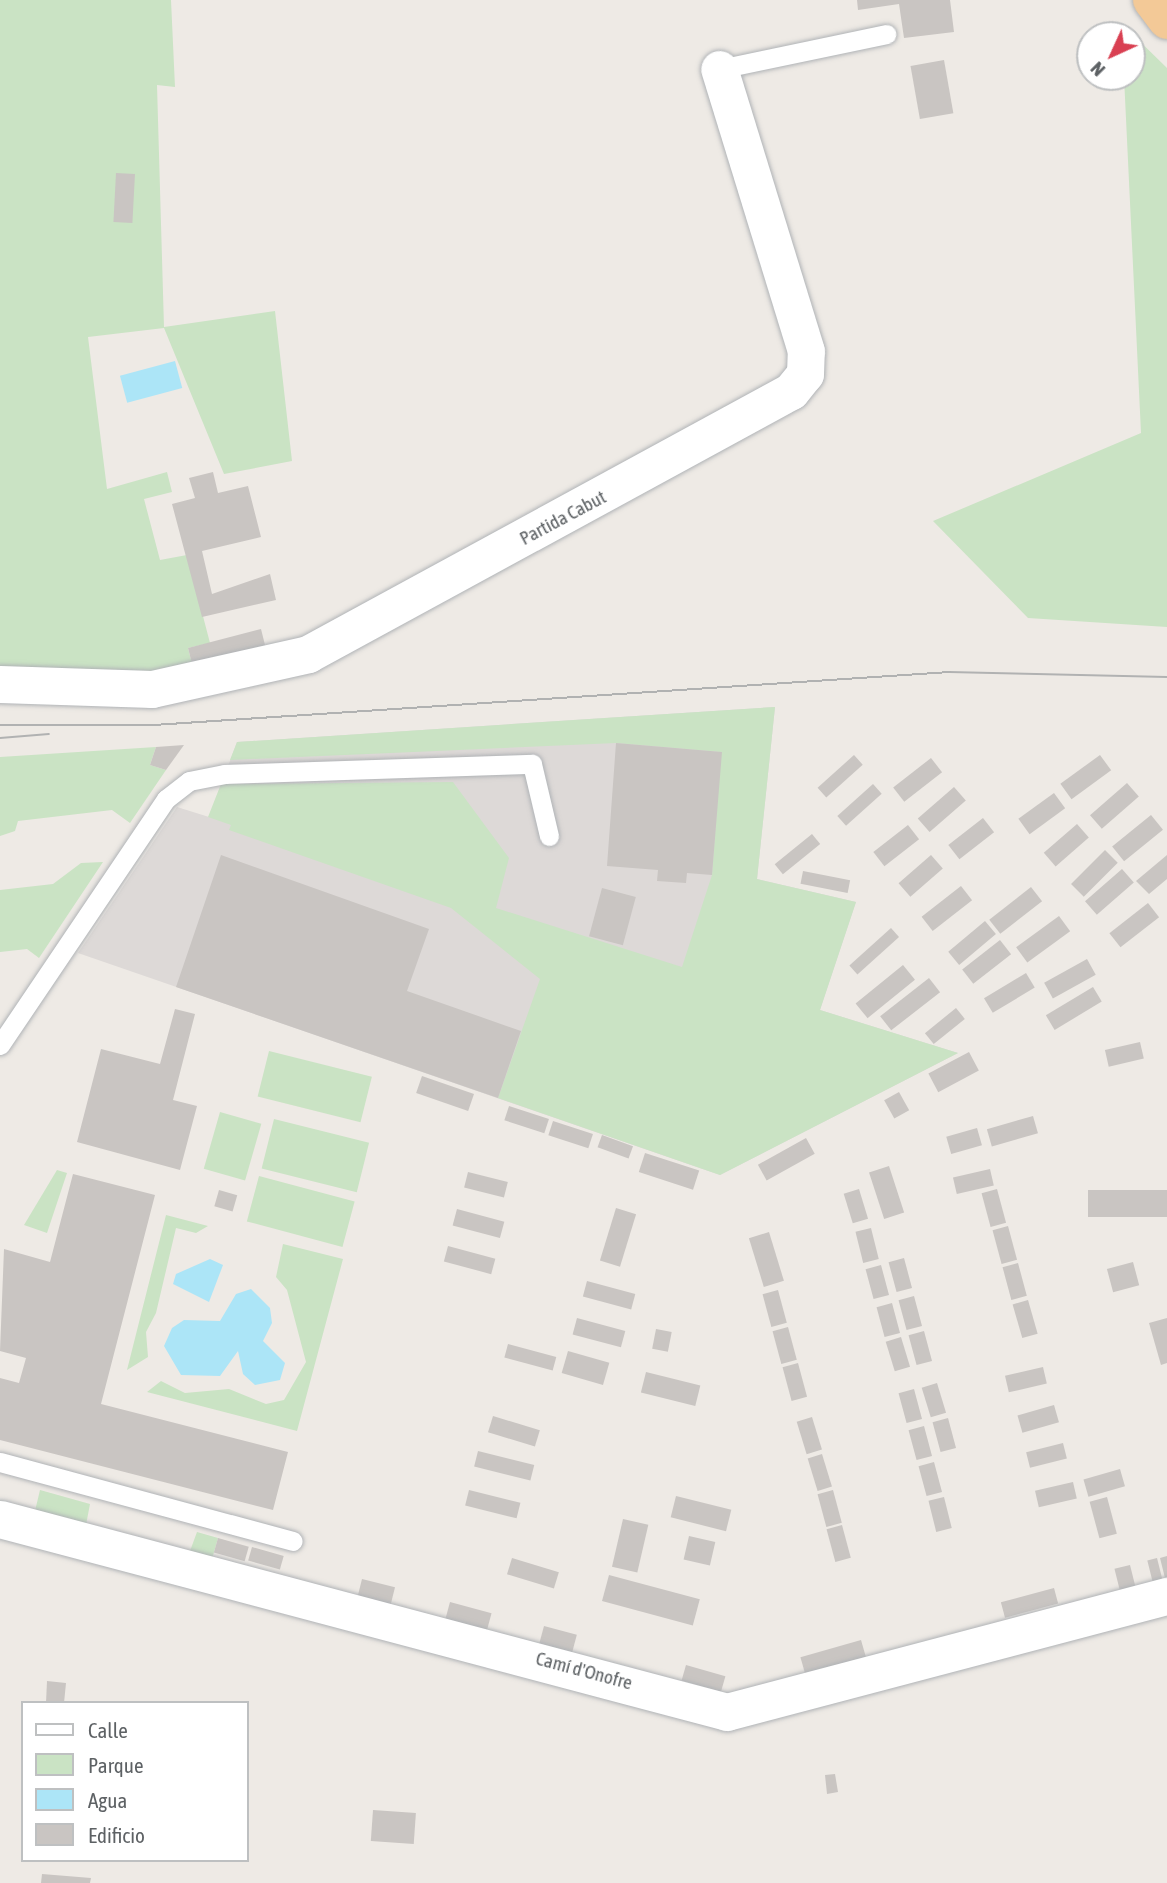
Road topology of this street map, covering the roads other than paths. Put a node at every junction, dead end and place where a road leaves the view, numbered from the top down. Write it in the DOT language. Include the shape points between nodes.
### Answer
graph roads {
  1 [pos="1152,0"];
  2 [pos="1167,20"];
  3 [pos="886,34"];
  4 [pos="719,69"];
  5 [pos="0,684"];
  6 [pos="549,836"];
  7 [pos="0,1045"];
  8 [pos="0,1462"];
  9 [pos="0,1519"];
  10 [pos="293,1541"];
  11 [pos="1167,1596"];
  1 -- 2 [label="highway"];
  3 -- 4 [label="lane"];
  4 -- 5 [label="street, Partida Cabut" via="806,351 805,374 791,391 308,654 152,689"];
  6 -- 7 [label="lane" via="532,764 225,774 189,780 166,799"];
  8 -- 10 [label="lane"];
  9 -- 11 [label="street, Camí d'Onofre" via="727,1713"];
}
